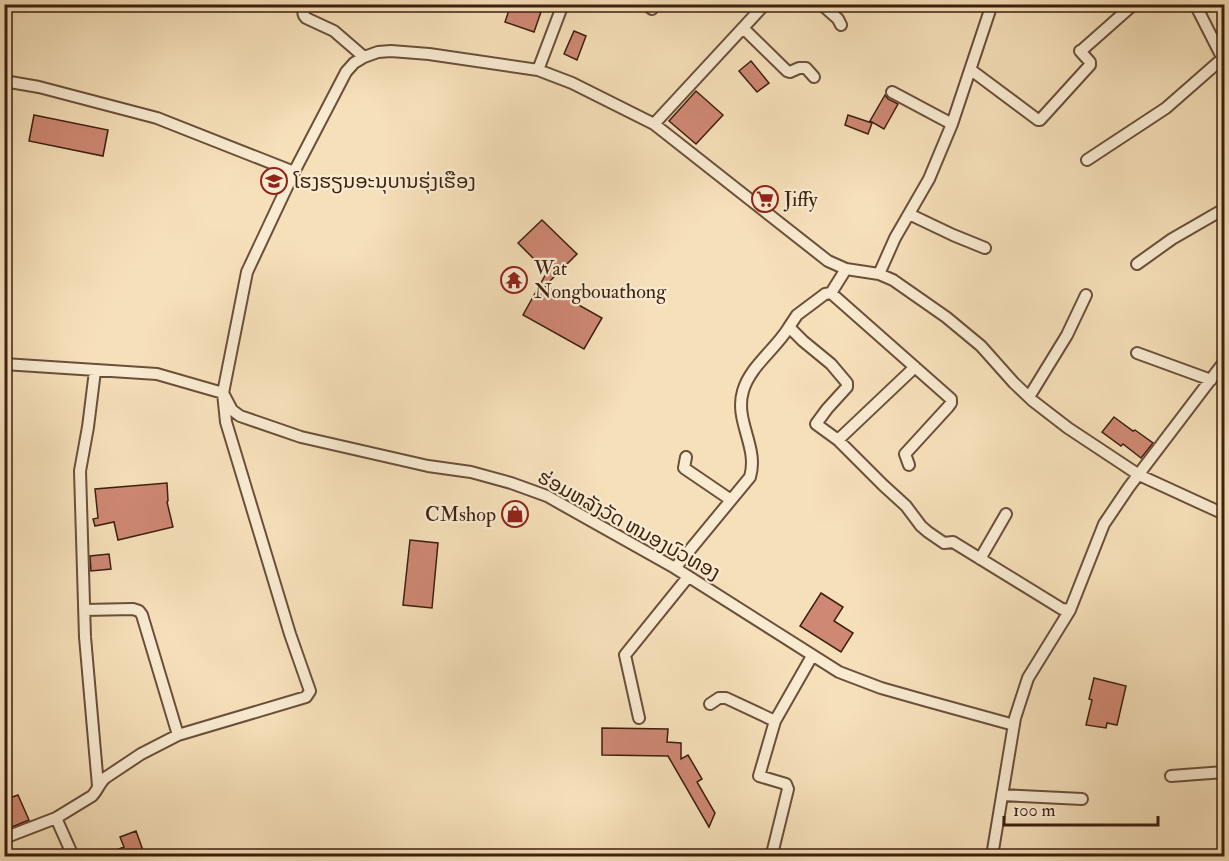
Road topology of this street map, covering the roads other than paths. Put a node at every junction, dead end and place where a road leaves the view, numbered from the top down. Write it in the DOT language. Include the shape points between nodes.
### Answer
graph roads {
  1 [pos="305,4"];
  2 [pos="563,4"];
  3 [pos="765,4"];
  4 [pos="821,4"];
  5 [pos="992,4"];
  6 [pos="1134,4"];
  7 [pos="1195,4"];
  8 [pos="841,25"];
  9 [pos="743,28"];
  10 [pos="364,57"];
  11 [pos="1224,60"];
  12 [pos="538,70"];
  13 [pos="971,70"];
  14 [pos="814,77"];
  15 [pos="4,81"];
  16 [pos="892,92"];
  17 [pos="654,124"];
  18 [pos="952,124"];
  19 [pos="1087,160"];
  20 [pos="294,172"];
  21 [pos="1224,209"];
  22 [pos="909,214"];
  23 [pos="985,248"];
  24 [pos="1137,264"];
  25 [pos="846,268"];
  26 [pos="879,274"];
  27 [pos="831,292"];
  28 [pos="1086,295"];
  29 [pos="789,327"];
  30 [pos="1137,353"];
  31 [pos="1224,362"];
  32 [pos="4,364"];
  33 [pos="915,367"];
  34 [pos="95,371"];
  35 [pos="1210,380"];
  36 [pos="223,393"];
  37 [pos="1029,397"];
  38 [pos="838,440"];
  39 [pos="686,457"];
  40 [pos="909,465"];
  41 [pos="1139,475"];
  42 [pos="731,500"];
  43 [pos="1006,514"];
  44 [pos="1224,514"];
  45 [pos="980,559"];
  46 [pos="675,568"];
  47 [pos="688,577"];
  48 [pos="84,610"];
  49 [pos="1070,610"];
  50 [pos="812,656"];
  51 [pos="710,704"];
  52 [pos="639,718"];
  53 [pos="775,721"];
  54 [pos="1014,725"];
  55 [pos="178,735"];
  56 [pos="1224,772"];
  57 [pos="1171,776"];
  58 [pos="98,786"];
  59 [pos="1002,795"];
  60 [pos="1082,799"];
  61 [pos="56,818"];
  62 [pos="4,838"];
  63 [pos="73,856"];
  64 [pos="773,856"];
  65 [pos="992,856"];
  1 -- 10 [label="street" via="306,18 334,31"];
  2 -- 12 [label="street"];
  3 -- 9 [label="street"];
  4 -- 8 [label="street"];
  5 -- 13 [label="street"];
  6 -- 13 [label="street" via="1080,51 1090,65 1040,120"];
  7 -- 11 [label="street"];
  9 -- 14 [label="street" via="787,71 806,68"];
  9 -- 17 [label="street"];
  10 -- 12 [label="street" via="392,51"];
  10 -- 20 [label="street" via="346,72"];
  11 -- 19 [label="street" via="1166,108"];
  12 -- 17 [label="street"];
  13 -- 18 [label="street"];
  15 -- 20 [label="street" via="157,118"];
  16 -- 18 [label="street"];
  17 -- 25 [label="street" via="828,261"];
  18 -- 22 [label="street"];
  20 -- 36 [label="street" via="247,272"];
  21 -- 24 [label="street"];
  22 -- 23 [label="street"];
  22 -- 26 [label="street"];
  25 -- 26 [label="street"];
  25 -- 27 [label="street"];
  26 -- 37 [label="street" via="946,316"];
  27 -- 29 [label="street" via="797,315"];
  27 -- 33 [label="street"];
  28 -- 37 [label="street"];
  29 -- 38 [label="street" via="847,383 816,424"];
  29 -- 42 [label="street" via="750,376 742,394 741,415 752,469"];
  30 -- 35 [label="street"];
  31 -- 35 [label="street"];
  32 -- 34 [label="street"];
  33 -- 38 [label="street"];
  33 -- 40 [label="street" via="951,403 906,454"];
  34 -- 36 [label="street" via="157,374"];
  34 -- 48 [label="street" via="80,471"];
  35 -- 41 [label="street"];
  36 -- 46 [label="street, ຮ່ອມຫລັງວັດ ຫນອງບົວທອງ" via="240,416 301,437 471,472 548,496"];
  36 -- 55 [label="street" via="226,423 310,691 306,697"];
  37 -- 41 [label="street"];
  38 -- 45 [label="street" via="928,532"];
  39 -- 42 [label="street" via="684,468"];
  41 -- 44 [label="street"];
  41 -- 49 [label="street" via="1104,524"];
  42 -- 46 [label="street"];
  43 -- 45 [label="street"];
  45 -- 49 [label="street" via="1062,609"];
  46 -- 47 [label="street, ຮ່ອມຫລັງວັດ ຫນອງບົວທອງ"];
  47 -- 50 [label="street, ຮ່ອມຫລັງວັດ ຫນອງບົວທອງ"];
  47 -- 52 [label="street" via="625,655"];
  48 -- 55 [label="street" via="133,609 142,615"];
  48 -- 58 [label="street"];
  49 -- 54 [label="street" via="1028,678"];
  50 -- 53 [label="street"];
  50 -- 54 [label="street, ຮ່ອມຫລັງວັດ ຫນອງບົວທອງ" via="839,672 881,688"];
  51 -- 53 [label="street" via="719,698 726,699"];
  53 -- 64 [label="street" via="759,776 786,784 788,789"];
  54 -- 59 [label="street"];
  55 -- 58 [label="street" via="141,754"];
  56 -- 57 [label="street"];
  58 -- 61 [label="street" via="92,796"];
  59 -- 60 [label="street"];
  59 -- 65 [label="street"];
  61 -- 62 [label="street"];
  61 -- 63 [label="street"];
}
